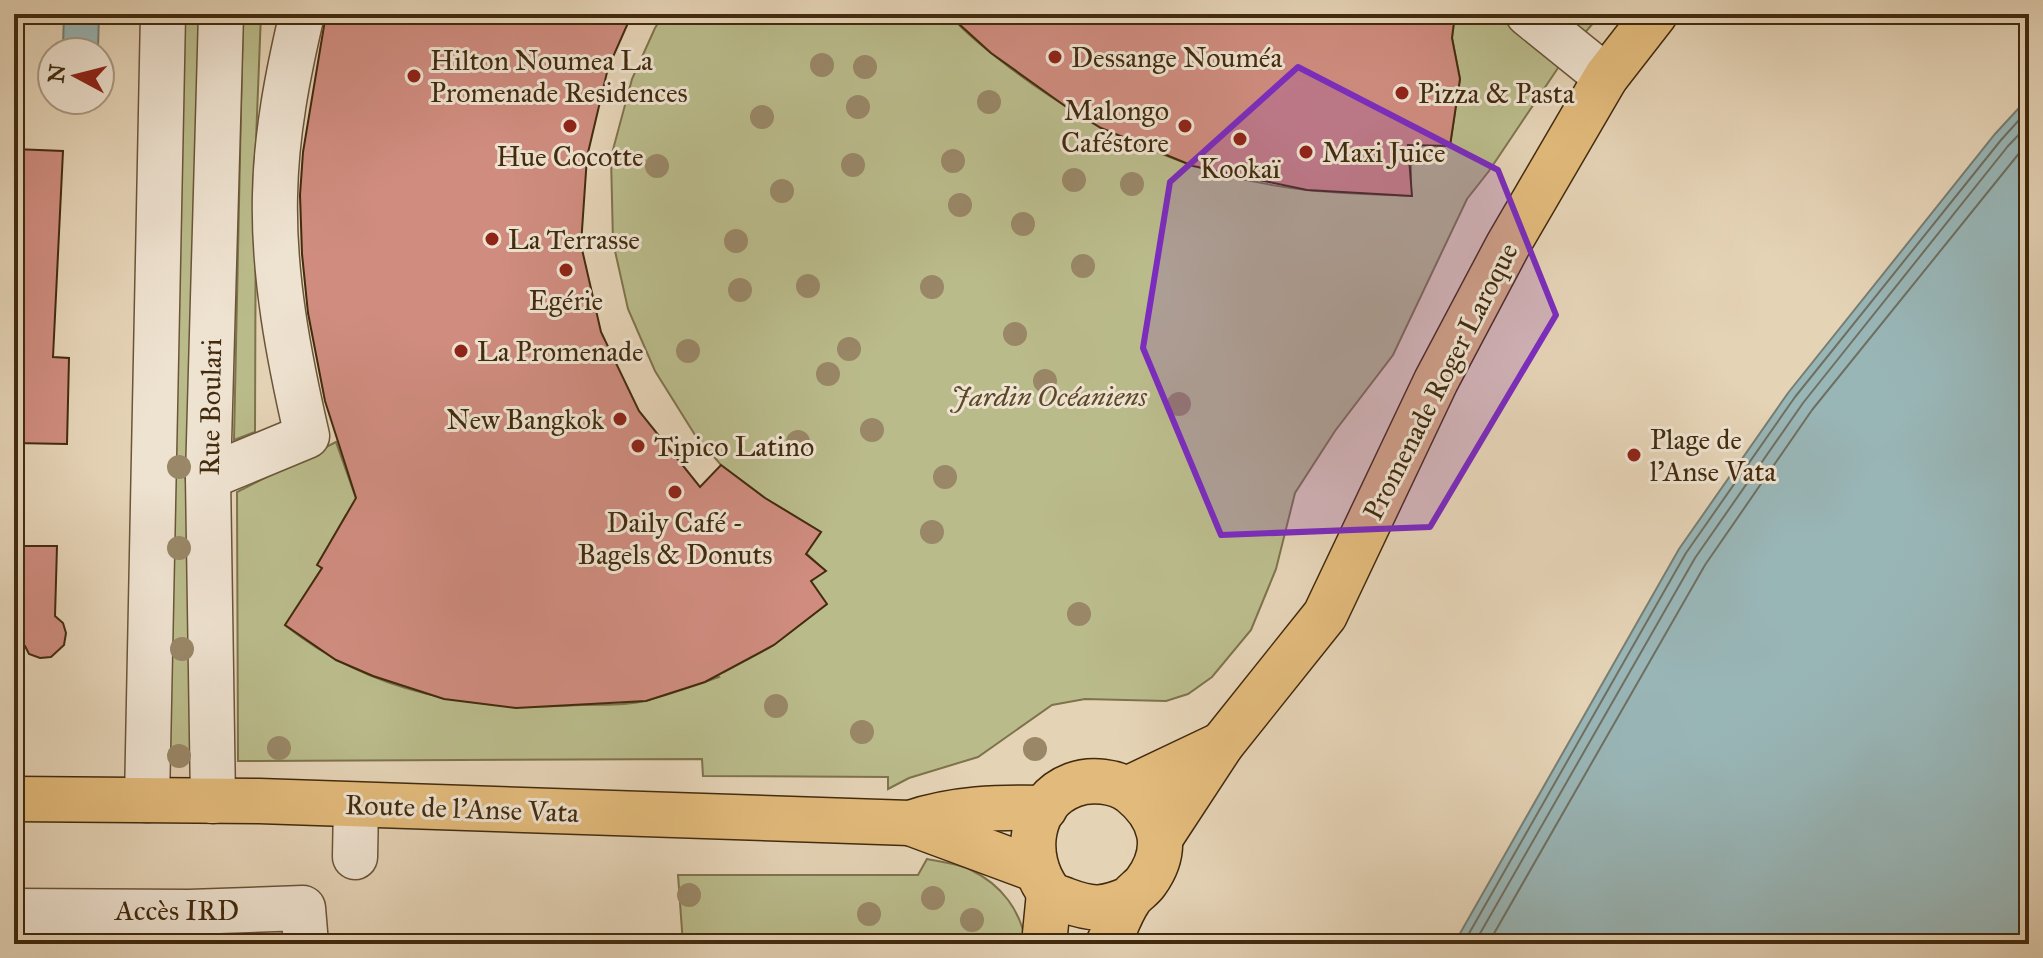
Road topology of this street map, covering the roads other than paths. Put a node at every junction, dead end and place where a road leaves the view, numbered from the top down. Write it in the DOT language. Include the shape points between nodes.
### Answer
graph roads {
  1 [pos="163,14"];
  2 [pos="221,14"];
  3 [pos="302,14"];
  4 [pos="1528,14"];
  5 [pos="1655,14"];
  6 [pos="1606,77"];
  7 [pos="208,477"];
  8 [pos="1222,744"];
  9 [pos="1127,789"];
  10 [pos="14,799"];
  11 [pos="147,800"];
  12 [pos="213,801"];
  13 [pos="356,805"];
  14 [pos="1045,808"];
  15 [pos="910,823"];
  16 [pos="1161,837"];
  17 [pos="355,857"];
  18 [pos="1043,881"];
  19 [pos="1129,899"];
  20 [pos="14,911"];
  21 [pos="306,944"];
  22 [pos="1044,944"];
  23 [pos="1108,944"];
  1 -- 11 [label="street, Rue Boulari"];
  2 -- 7 [label="street, Rue Boulari"];
  3 -- 7 [label="street" via="279,141 275,195 284,311 307,436"];
  4 -- 6 [label="street"];
  5 -- 6 [label="main road, Promenade Roger Laroque"];
  6 -- 8 [label="main road, Promenade Roger Laroque" via="1436,381 1325,615"];
  7 -- 12 [label="street, Rue Boulari"];
  8 -- 9 [label="main road, Promenade Roger Laroque"];
  8 -- 16 [label="main road, Promenade Roger Laroque"];
  9 -- 14 [label="main road" via="1082,783 1057,794"];
  9 -- 16 [label="main road" via="1144,803"];
  10 -- 11 [label="main road, Route de l'Anse Vata"];
  11 -- 12 [label="main road, Route de l'Anse Vata"];
  12 -- 13 [label="main road, Route de l'Anse Vata"];
  13 -- 15 [label="main road, Route de l'Anse Vata"];
  13 -- 17 [label="street"];
  14 -- 15 [label="main road, Route de l'Anse Vata" via="987,807 938,813"];
  14 -- 18 [label="main road" via="1032,849"];
  15 -- 18 [label="main road, Route de l'Anse Vata"];
  16 -- 19 [label="main road" via="1159,857"];
  18 -- 19 [label="main road" via="1087,908"];
  18 -- 22 [label="main road"];
  19 -- 23 [label="main road"];
  20 -- 21 [label="street, Accès IRD" via="303,908"];
}
